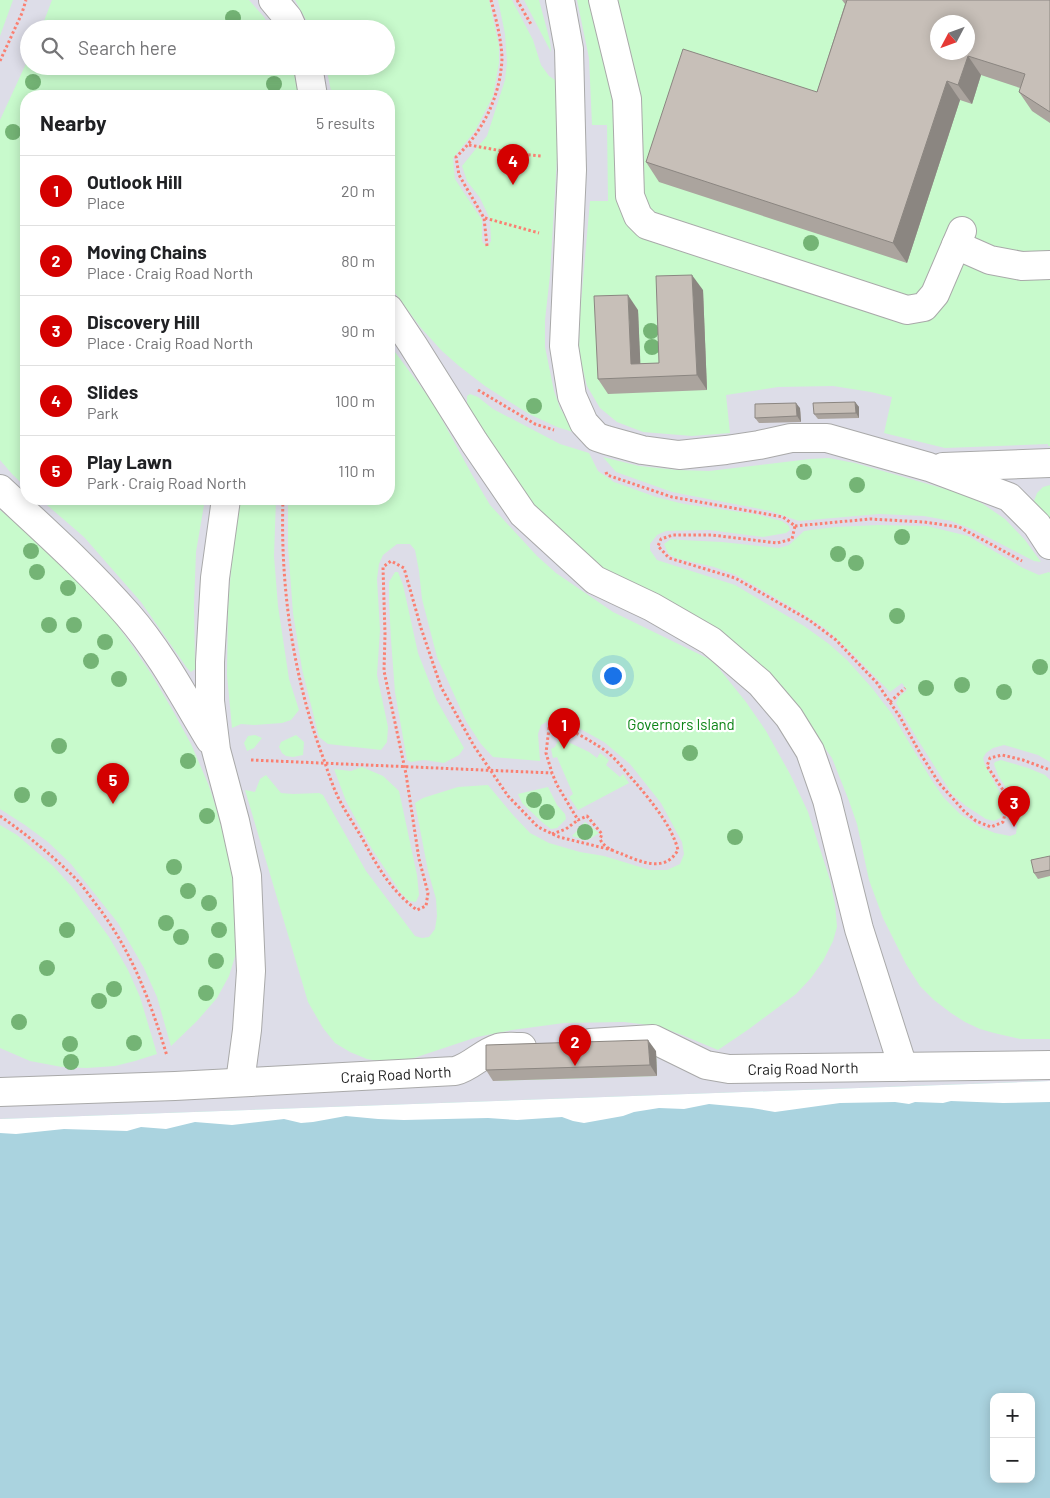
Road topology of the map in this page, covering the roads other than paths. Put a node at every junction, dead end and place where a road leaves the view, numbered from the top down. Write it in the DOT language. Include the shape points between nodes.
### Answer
graph roads {
  1 [pos="273,0"];
  2 [pos="560,0"];
  3 [pos="603,0"];
  4 [pos="289,20"];
  5 [pos="310,75"];
  6 [pos="312,90"];
  7 [pos="1050,265"];
  8 [pos="395,319"];
  9 [pos="1050,463"];
  10 [pos="929,467"];
  11 [pos="0,490"];
  12 [pos="225,505"];
  13 [pos="1050,545"];
  14 [pos="217,754"];
  15 [pos="1050,1065"];
  16 [pos="903,1067"];
  17 [pos="240,1082"];
  18 [pos="0,1092"];
  1 -- 4 [label="street"];
  2 -- 10 [label="street" via="569,49 572,170 564,346 572,396 592,438 679,455 791,438 828,438"];
  3 -- 7 [label="street" via="627,99 630,196 638,216 647,225 906,310 924,307 935,294 959,238 990,260 1022,266"];
  5 -- 6 [label="street"];
  8 -- 16 [label="street" via="523,514 595,580 652,607 711,641 760,682 789,717 810,751 828,800 859,929"];
  9 -- 10 [label="street"];
  10 -- 13 [label="street" via="1009,497 1037,525"];
  11 -- 14 [label="street" via="86,570 129,616 163,662"];
  12 -- 14 [label="street" via="215,578 210,662 210,701"];
  14 -- 17 [label="street" via="248,885 251,971"];
  15 -- 16 [label="street, Craig Road North"];
  16 -- 17 [label="street, Craig Road North" via="729,1068 706,1065 653,1039 499,1048 455,1072"];
  17 -- 18 [label="street, Craig Road North"];
}
